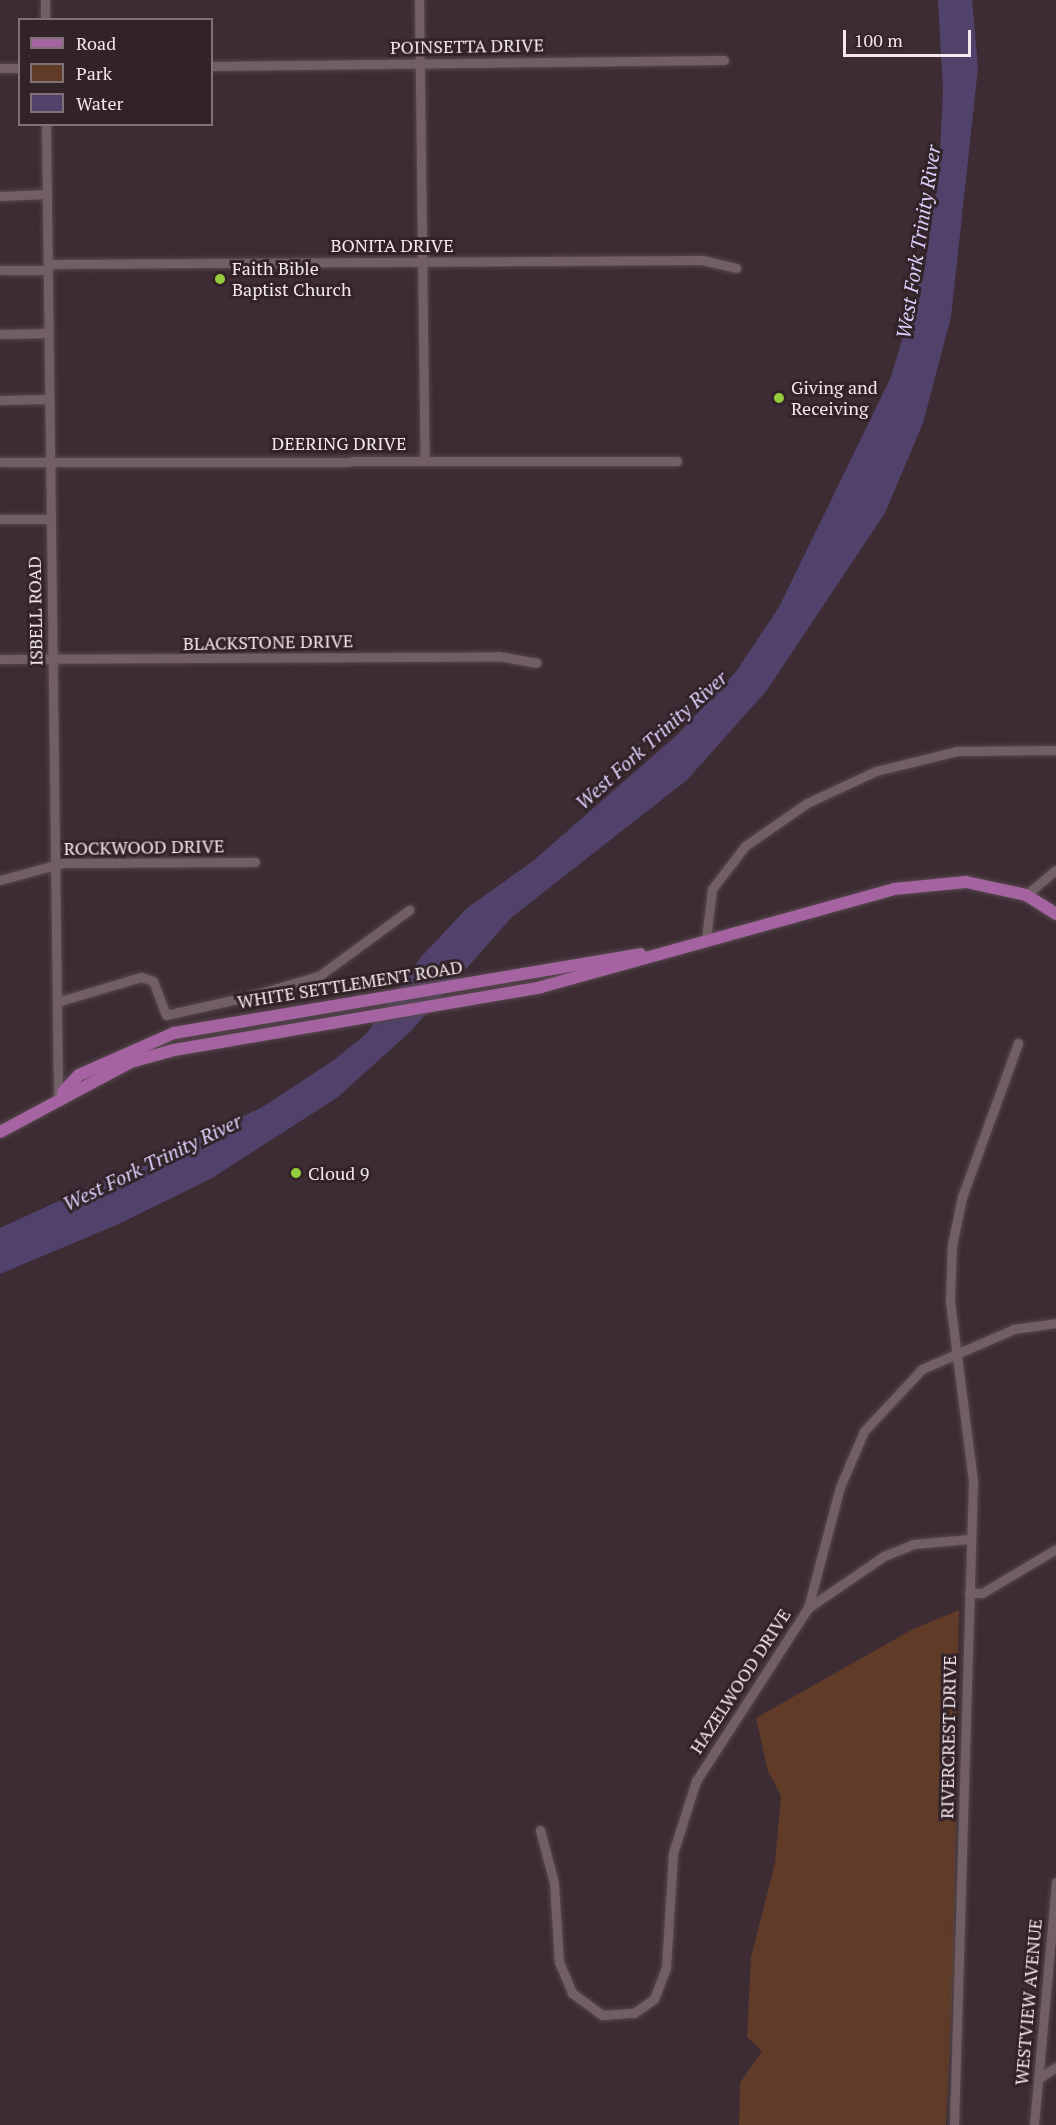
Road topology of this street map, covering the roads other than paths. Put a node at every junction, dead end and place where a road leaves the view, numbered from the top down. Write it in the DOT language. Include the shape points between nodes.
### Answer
graph roads {
  1 [pos="45,0"];
  2 [pos="419,0"];
  3 [pos="45,18"];
  4 [pos="724,60"];
  5 [pos="420,63"];
  6 [pos="213,66"];
  7 [pos="0,68"];
  8 [pos="18,68"];
  9 [pos="46,126"];
  10 [pos="47,194"];
  11 [pos="0,196"];
  12 [pos="422,262"];
  13 [pos="48,267"];
  14 [pos="736,268"];
  15 [pos="0,270"];
  16 [pos="49,333"];
  17 [pos="0,334"];
  18 [pos="50,399"];
  19 [pos="0,400"];
  20 [pos="425,459"];
  21 [pos="677,461"];
  22 [pos="0,462"];
  23 [pos="50,462"];
  24 [pos="0,519"];
  25 [pos="51,519"];
  26 [pos="0,659"];
  27 [pos="52,659"];
  28 [pos="536,663"];
  29 [pos="1056,750"];
  30 [pos="255,862"];
  31 [pos="55,865"];
  32 [pos="1056,870"];
  33 [pos="0,880"];
  34 [pos="1026,895"];
  35 [pos="409,910"];
  36 [pos="1056,914"];
  37 [pos="706,939"];
  38 [pos="665,950"];
  39 [pos="57,1002"];
  40 [pos="1018,1043"];
  41 [pos="58,1097"];
  42 [pos="0,1132"];
  43 [pos="1056,1323"];
  44 [pos="957,1350"];
  45 [pos="969,1539"];
  46 [pos="1056,1549"];
  47 [pos="969,1593"];
  48 [pos="808,1608"];
  49 [pos="540,1830"];
  50 [pos="1056,1882"];
  51 [pos="1056,2067"];
  52 [pos="1038,2079"];
  53 [pos="954,2125"];
  54 [pos="1034,2125"];
  1 -- 3 [label="street"];
  2 -- 5 [label="street"];
  4 -- 5 [label="street, POINSETTA DRIVE"];
  5 -- 6 [label="street, POINSETTA DRIVE"];
  5 -- 12 [label="street"];
  7 -- 8 [label="street"];
  9 -- 10 [label="street, ISBELL ROAD"];
  10 -- 11 [label="street"];
  10 -- 13 [label="street, ISBELL ROAD"];
  12 -- 13 [label="street, BONITA DRIVE"];
  12 -- 14 [label="street, BONITA DRIVE" via="702,260"];
  12 -- 20 [label="street"];
  13 -- 15 [label="street, BONITA DRIVE"];
  13 -- 16 [label="street, ISBELL ROAD"];
  16 -- 17 [label="street"];
  16 -- 18 [label="street, ISBELL ROAD"];
  18 -- 19 [label="street"];
  18 -- 23 [label="street, ISBELL ROAD"];
  20 -- 21 [label="street, DEERING DRIVE"];
  20 -- 23 [label="street, DEERING DRIVE"];
  22 -- 23 [label="street, DEERING DRIVE"];
  23 -- 25 [label="street, ISBELL ROAD"];
  24 -- 25 [label="street"];
  25 -- 27 [label="street, ISBELL ROAD"];
  26 -- 27 [label="street, BLACKSTONE DRIVE"];
  27 -- 28 [label="street, BLACKSTONE DRIVE" via="498,656"];
  27 -- 31 [label="street, ISBELL ROAD"];
  29 -- 37 [label="street" via="957,751 876,771 807,803 745,846 712,889"];
  30 -- 31 [label="street, ROCKWOOD DRIVE"];
  31 -- 33 [label="street, ROCKWOOD DRIVE"];
  31 -- 39 [label="street, ISBELL ROAD"];
  32 -- 34 [label="street"];
  34 -- 36 [label="main road, WHITE SETTLEMENT ROAD"];
  34 -- 37 [label="main road, WHITE SETTLEMENT ROAD" via="966,882 930,883"];
  35 -- 39 [label="street" via="319,976 250,996 166,1015 153,981 141,977"];
  37 -- 38 [label="main road, WHITE SETTLEMENT ROAD"];
  38 -- 41 [label="main road, WHITE SETTLEMENT ROAD" via="609,971 131,1062"];
  38 -- 41 [label="main road, WHITE SETTLEMENT ROAD" via="225,1022 142,1044 79,1075"];
  39 -- 41 [label="street, ISBELL ROAD"];
  40 -- 44 [label="street, RIVERCREST DRIVE" via="962,1197 952,1245 950,1301"];
  41 -- 42 [label="main road, WHITE SETTLEMENT ROAD"];
  43 -- 44 [label="street, HAZELWOOD DRIVE" via="1014,1329"];
  44 -- 45 [label="street, RIVERCREST DRIVE" via="970,1431"];
  44 -- 48 [label="street, HAZELWOOD DRIVE" via="895,1392 864,1431 840,1487"];
  45 -- 47 [label="street, RIVERCREST DRIVE"];
  45 -- 48 [label="street" via="914,1544 884,1556"];
  46 -- 47 [label="street" via="982,1593"];
  47 -- 53 [label="street, RIVERCREST DRIVE"];
  48 -- 49 [label="street, HAZELWOOD DRIVE" via="696,1781 673,1853 666,1968 654,1999 620,2016 592,2012 572,1993 559,1962 554,1883"];
  50 -- 52 [label="street, WESTVIEW AVENUE"];
  51 -- 52 [label="street"];
  52 -- 54 [label="street, WESTVIEW AVENUE"];
}
